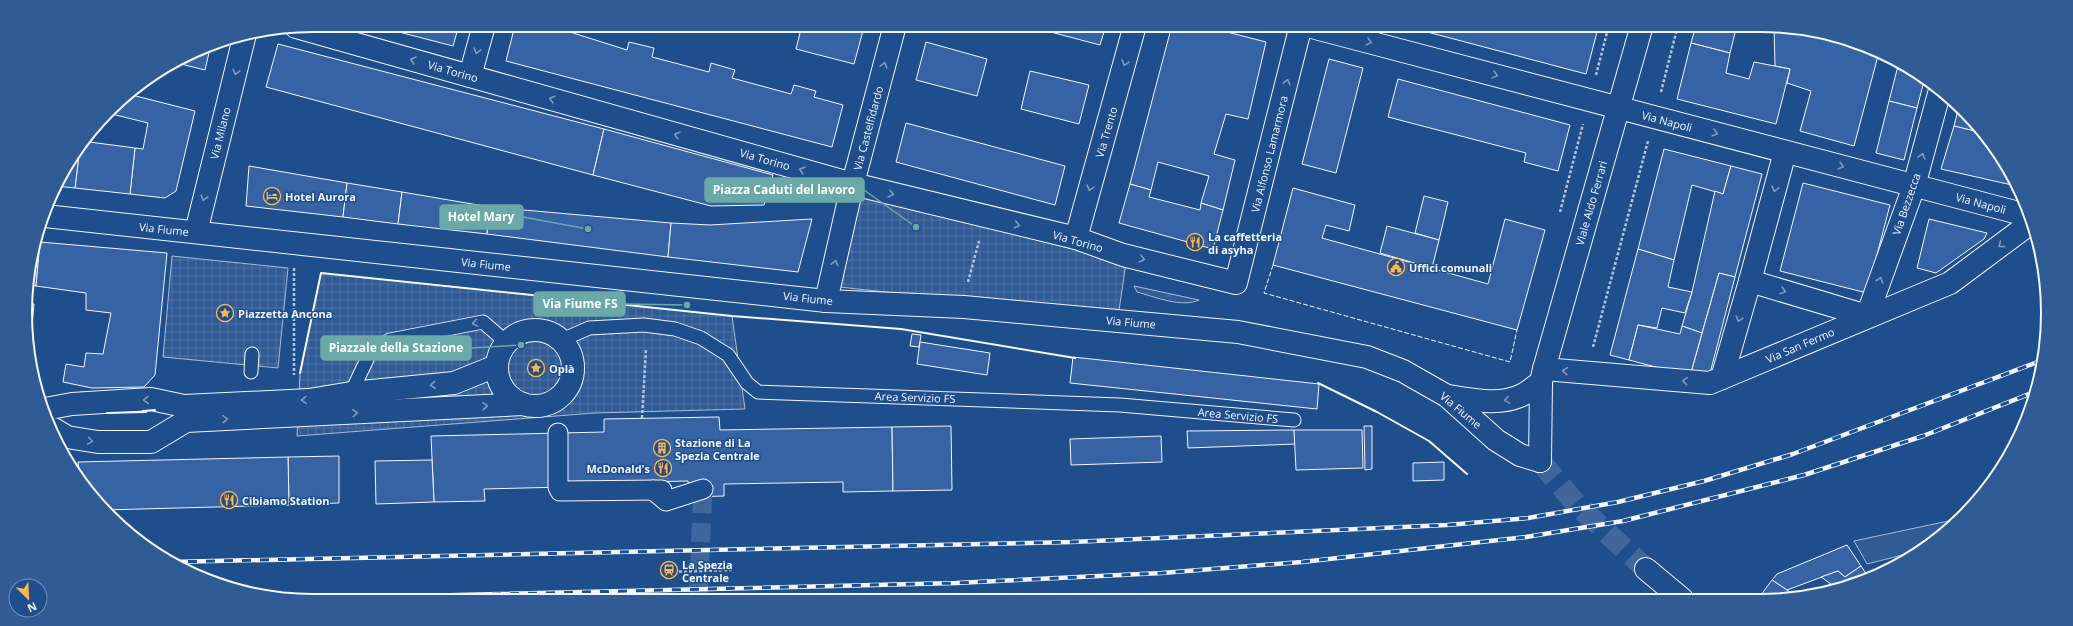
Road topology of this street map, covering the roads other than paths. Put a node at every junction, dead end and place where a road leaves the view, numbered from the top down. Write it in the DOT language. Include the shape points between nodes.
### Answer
graph roads {
  1 [pos="314,32"];
  2 [pos="482,32"];
  3 [pos="893,32"];
  4 [pos="1133,32"];
  5 [pos="1299,32"];
  6 [pos="1330,32"];
  7 [pos="1640,32"];
  8 [pos="243,41"];
  9 [pos="470,76"];
  10 [pos="1938,96"];
  11 [pos="1618,108"];
  12 [pos="1785,152"];
  13 [pos="853,184"];
  14 [pos="1914,186"];
  15 [pos="2023,214"];
  16 [pos="49,216"];
  17 [pos="2027,226"];
  18 [pos="196,232"];
  19 [pos="1076,238"];
  20 [pos="1750,281"];
  21 [pos="1236,282"];
  22 [pos="826,301"];
  23 [pos="1868,316"];
  24 [pos="562,340"];
  25 [pos="506,342"];
  26 [pos="252,354"];
  27 [pos="496,366"];
  28 [pos="251,372"];
  29 [pos="1542,375"];
  30 [pos="1722,378"];
  31 [pos="351,393"];
  32 [pos="1447,396"];
  33 [pos="172,404"];
  34 [pos="523,404"];
  35 [pos="49,408"];
  36 [pos="1294,420"];
  37 [pos="58,432"];
  38 [pos="167,432"];
  39 [pos="558,433"];
  40 [pos="1540,460"];
  41 [pos="703,489"];
  42 [pos="1646,569"];
  43 [pos="1673,594"];
  9 -- 1 [label="street, Via Torino, one-way"];
  2 -- 9 [label="street, one-way"];
  13 -- 3 [label="street, Via Castelfidardo, one-way"];
  4 -- 19 [label="street, Via Trento, one-way"];
  21 -- 5 [label="street, Via Alfonso Lamarmora, one-way"];
  6 -- 11 [label="street, Via Napoli, one-way"];
  7 -- 11 [label="street, Viale Aldo Ferrari"];
  8 -- 18 [label="street, Via Milano, one-way"];
  13 -- 9 [label="street, Via Torino, one-way"];
  14 -- 10 [label="street, Via Bezzecca, one-way"];
  11 -- 12 [label="street, Via Napoli, one-way"];
  11 -- 29 [label="street, Viale Aldo Ferrari"];
  12 -- 14 [label="street, Via Napoli, one-way"];
  12 -- 20 [label="street, one-way"];
  13 -- 19 [label="street, Via Torino, one-way"];
  22 -- 13 [label="street, Via Castelfidardo, one-way"];
  14 -- 15 [label="street, Via Napoli"];
  23 -- 14 [label="street, Via Bezzecca, one-way"];
  16 -- 18 [label="street, Via Fiume"];
  17 -- 23 [label="street, Via San Fermo, one-way" via="1950,283"];
  18 -- 22 [label="street, Via Fiume"];
  19 -- 21 [label="street, Via Torino, one-way" via="1123,254"];
  20 -- 23 [label="street, one-way"];
  20 -- 30 [label="street, one-way"];
  22 -- 32 [label="street, Via Fiume" via="964,307 1238,332 1367,357 1403,372"];
  23 -- 30 [label="street, Via San Fermo"];
  24 -- 25 [label="street" via="552,333 534,330 516,334"];
  24 -- 34 [label="street" via="573,362 568,387 559,397 548,403 536,406"];
  24 -- 36 [label="lane, Area Servizio FS" via="589,328 644,325 675,329 701,338 728,355 748,383 758,392 1120,405"];
  25 -- 27 [label="street" via="499,353"];
  25 -- 31 [label="lane, one-way" via="483,322 390,340 371,351"];
  26 -- 28 [label="lane"];
  27 -- 31 [label="street, one-way" via="454,383"];
  27 -- 34 [label="street" via="503,390 512,399"];
  30 -- 29 [label="street, Via San Fermo, one-way" via="1710,383 1586,373"];
  29 -- 32 [label="street, one-way" via="1522,396 1508,400 1491,401"];
  29 -- 40 [label="street, Viale Aldo Ferrari"];
  31 -- 33 [label="street, one-way" via="309,400 184,406"];
  32 -- 40 [label="street, Via Fiume" via="1496,440 1520,455"];
  33 -- 35 [label="street, one-way" via="152,399 72,404"];
  33 -- 38 [label="street" via="174,417"];
  38 -- 34 [label="street, one-way" via="186,421"];
  37 -- 38 [label="street, one-way" via="67,437 98,442 151,442"];
  39 -- 41 [label="street" via="560,491 658,490 666,501"];
  42 -- 43 [label="street"];
}
